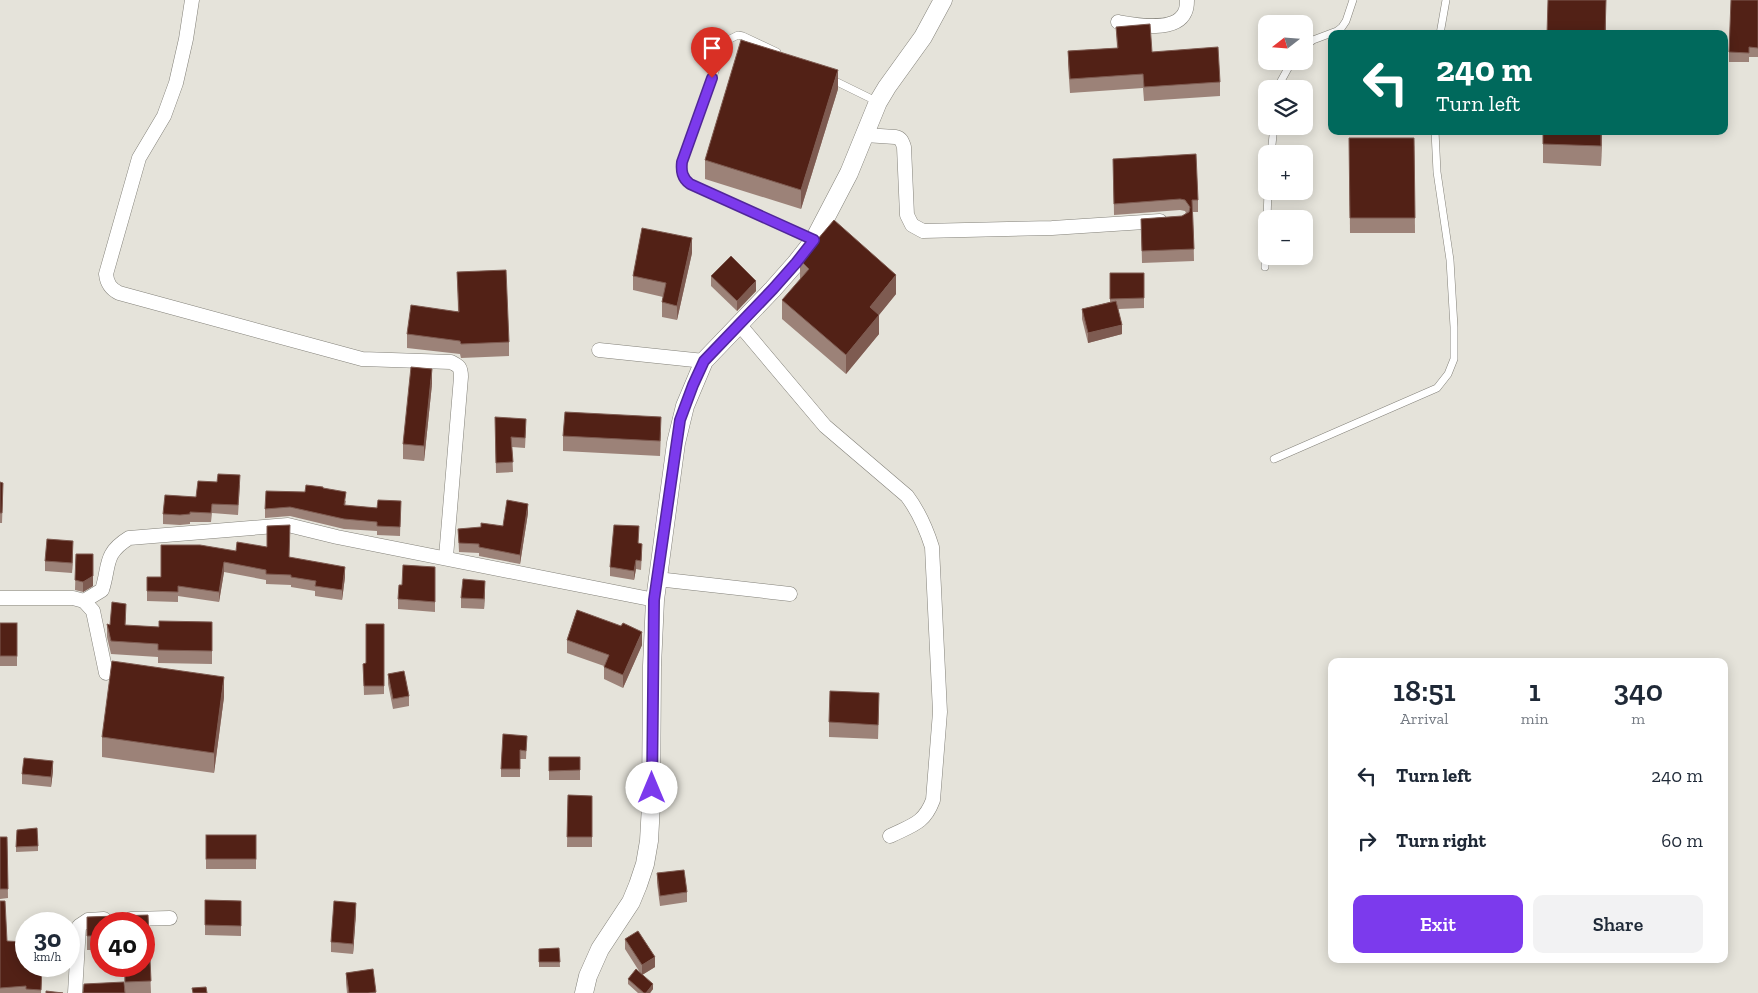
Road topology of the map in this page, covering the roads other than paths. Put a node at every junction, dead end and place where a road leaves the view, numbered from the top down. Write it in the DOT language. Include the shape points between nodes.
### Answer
graph roads {
  1 [pos="192,0"];
  2 [pos="943,0"];
  3 [pos="1187,0"];
  4 [pos="1353,0"];
  5 [pos="1446,0"];
  6 [pos="1118,22"];
  7 [pos="1338,30"];
  8 [pos="1441,30"];
  9 [pos="1328,34"];
  10 [pos="1313,40"];
  11 [pos="788,58"];
  12 [pos="824,75"];
  13 [pos="878,102"];
  14 [pos="865,135"];
  15 [pos="1435,135"];
  16 [pos="1171,220"];
  17 [pos="814,240"];
  18 [pos="740,324"];
  19 [pos="599,350"];
  20 [pos="704,361"];
  21 [pos="1274,459"];
  22 [pos="446,557"];
  23 [pos="657,579"];
  24 [pos="790,594"];
  25 [pos="0,598"];
  26 [pos="654,600"];
  27 [pos="84,601"];
  28 [pos="106,673"];
  29 [pos="890,836"];
  30 [pos="170,918"];
  31 [pos="75,993"];
  32 [pos="584,993"];
  1 -- 22 [label="street" via="176,83 164,116 139,158 107,280 119,294 362,358 451,362 459,366 461,377"];
  2 -- 13 [label="street" via="923,37"];
  3 -- 6 [label="street" via="1186,11 1171,23 1143,26"];
  4 -- 7 [label="lane" via="1346,21"];
  5 -- 8 [label="lane"];
  9 -- 10 [label="lane"];
  11 -- 17 [label="lane" via="743,36 726,41 681,168 690,184"];
  12 -- 13 [label="lane"];
  13 -- 14 [label="street"];
  14 -- 16 [label="street" via="895,137 902,141 907,215 912,225 924,231 1052,228"];
  14 -- 17 [label="street"];
  15 -- 21 [label="lane" via="1437,172 1450,260 1454,327 1454,359 1448,374 1437,388"];
  17 -- 18 [label="street"];
  18 -- 20 [label="street"];
  18 -- 29 [label="street" via="825,426 907,496 917,510 932,546 940,712 933,800 928,813 920,821"];
  19 -- 20 [label="street"];
  20 -- 23 [label="street" via="680,420"];
  22 -- 26 [label="street"];
  22 -- 27 [label="street" via="288,525 129,538 112,553 102,590"];
  23 -- 24 [label="street"];
  23 -- 26 [label="street"];
  25 -- 27 [label="street" via="73,598"];
  26 -- 32 [label="street" via="651,805 645,864 631,902 591,968"];
  27 -- 28 [label="street" via="93,611"];
  30 -- 31 [label="street" via="96,919 82,923 78,936"];
}
